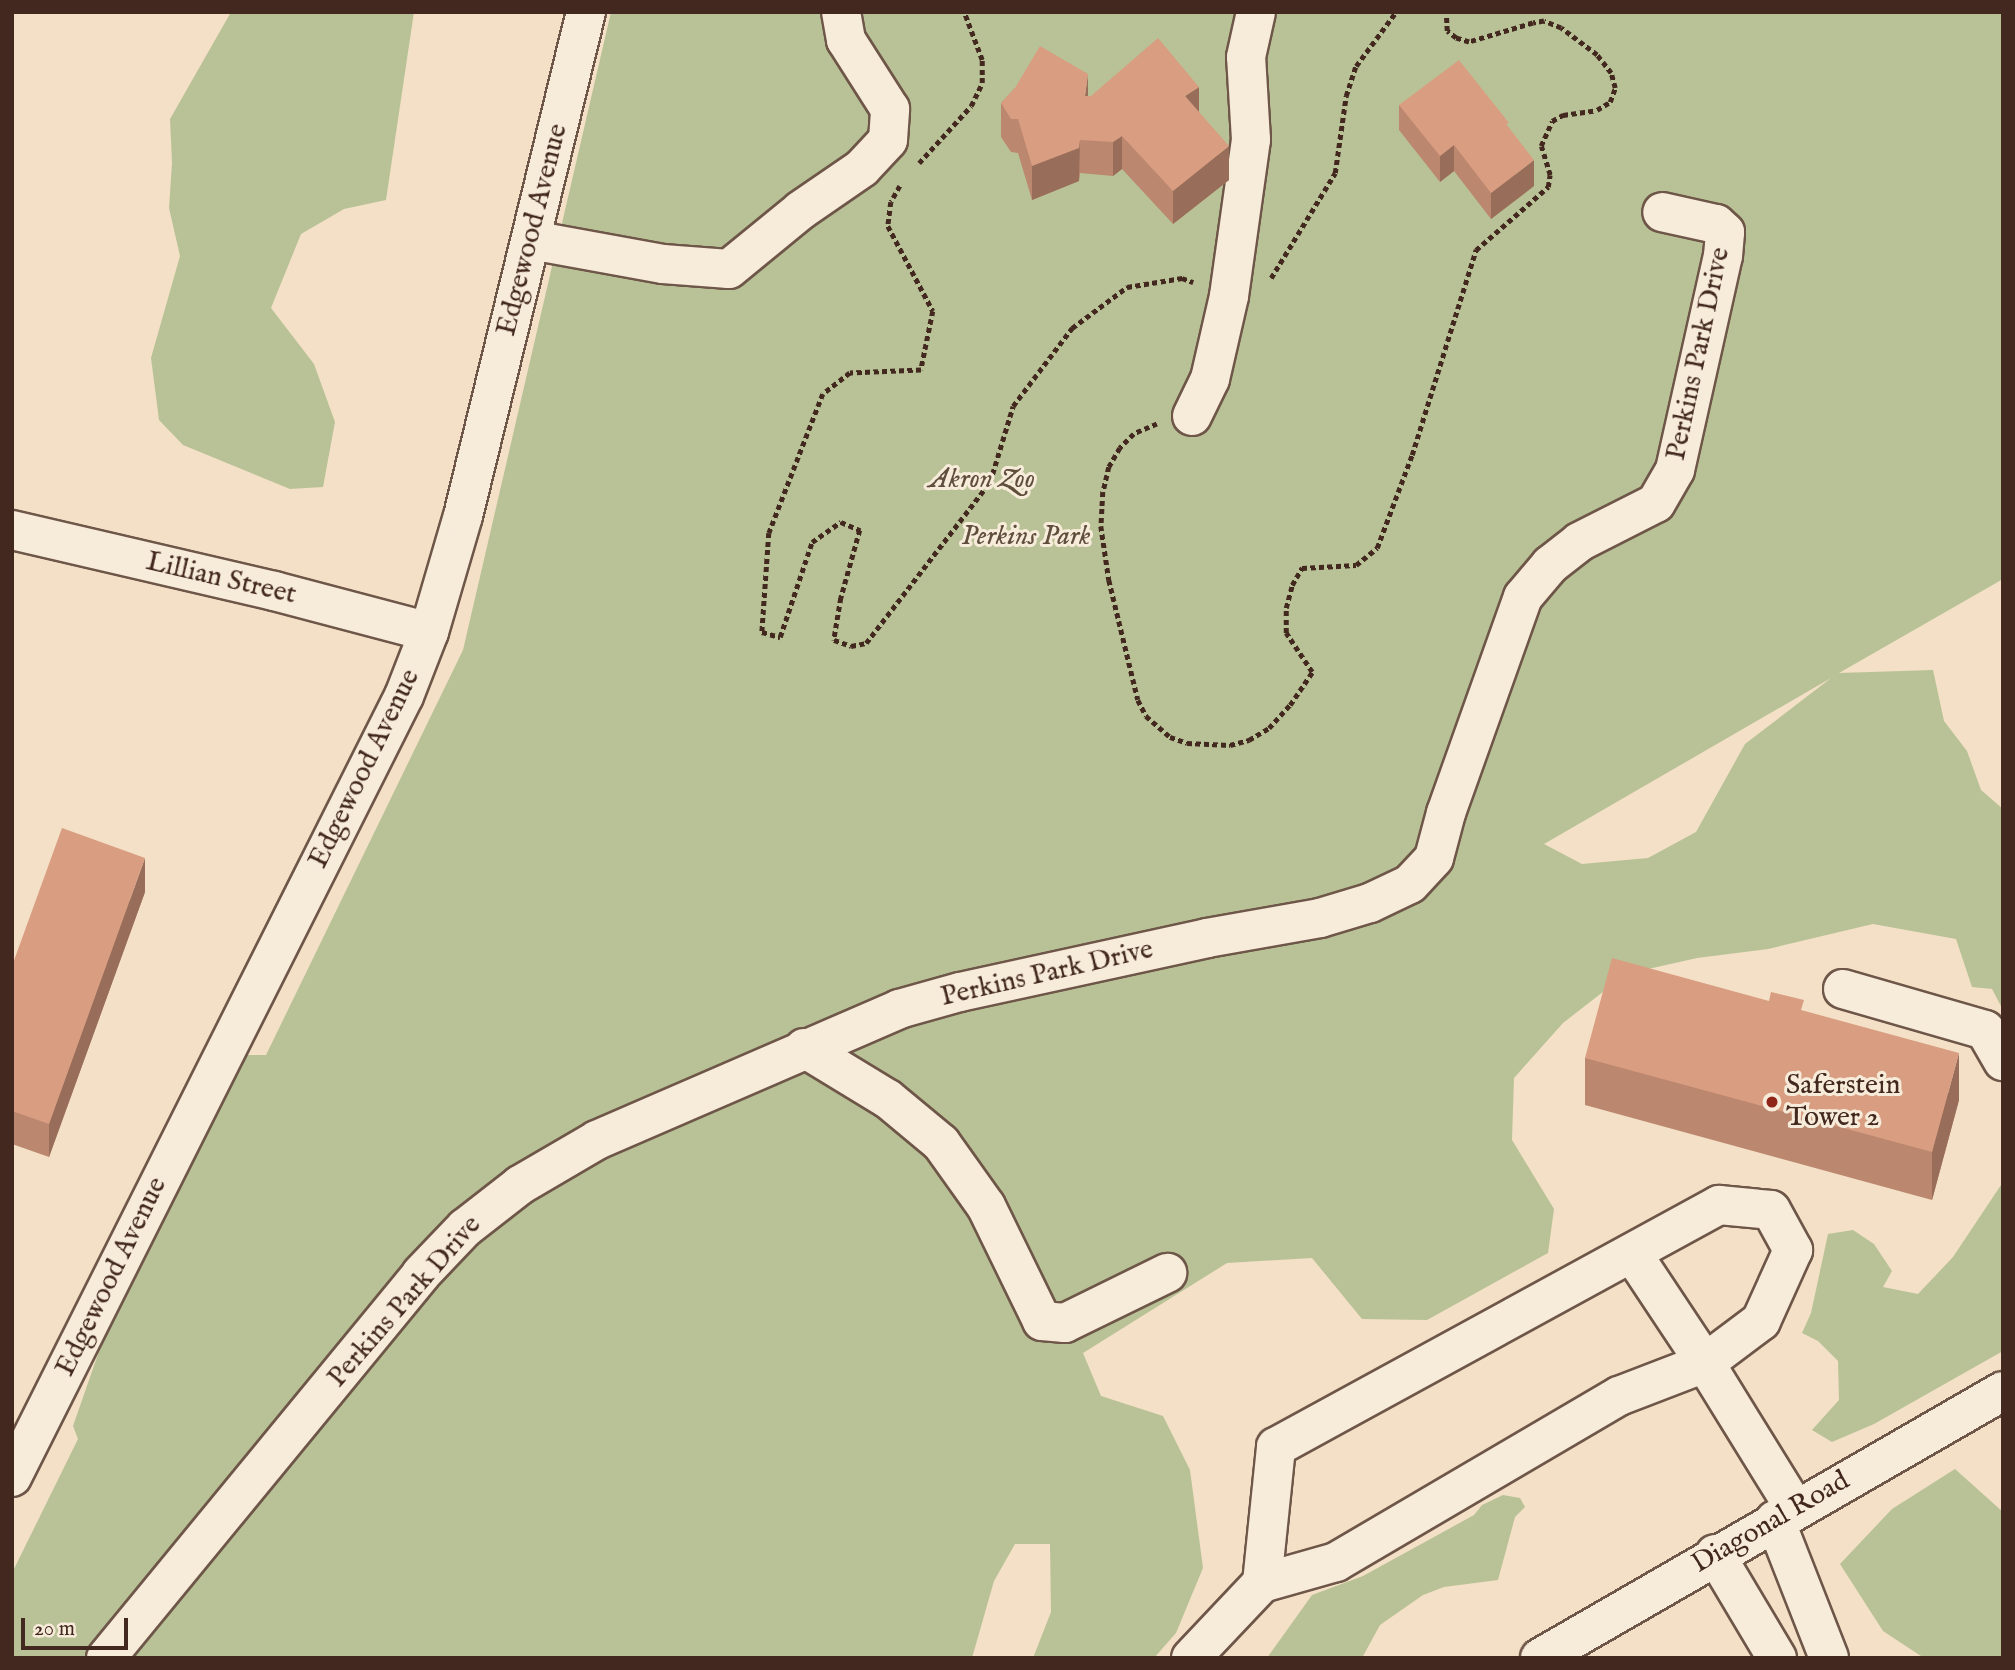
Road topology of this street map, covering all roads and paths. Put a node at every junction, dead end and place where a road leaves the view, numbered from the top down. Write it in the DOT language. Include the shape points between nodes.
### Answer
graph roads {
  1 [pos="586,12"];
  2 [pos="841,12"];
  3 [pos="964,12"];
  4 [pos="1256,12"];
  5 [pos="1396,12"];
  6 [pos="1446,12"];
  7 [pos="911,172"];
  8 [pos="902,182"];
  9 [pos="1662,212"];
  10 [pos="531,240"];
  11 [pos="1228,296"];
  12 [pos="1192,416"];
  13 [pos="12,530"];
  14 [pos="429,632"];
  15 [pos="1843,989"];
  16 [pos="804,1048"];
  17 [pos="2003,1061"];
  18 [pos="1632,1253"];
  19 [pos="1167,1273"];
  20 [pos="1705,1363"];
  21 [pos="2003,1391"];
  22 [pos="12,1477"];
  23 [pos="1785,1514"];
  24 [pos="1715,1554"];
  25 [pos="1262,1583"];
  26 [pos="106,1658"];
  27 [pos="1191,1658"];
  28 [pos="1540,1658"];
  29 [pos="1777,1658"];
  30 [pos="1829,1658"];
  1 -- 10 [label="street, Edgewood Avenue"];
  2 -- 10 [label="street" via="846,40 890,108 888,140 862,168 729,269 663,264"];
  3 -- 7 [label="path" via="982,60 982,83 971,106"];
  4 -- 11 [label="street" via="1246,57 1251,139"];
  5 -- 11 [label="path" via="1356,66 1346,96 1335,173 1308,213 1287,257 1267,284"];
  6 -- 12 [label="path" via="1447,31 1469,42 1533,23 1561,28 1597,55 1611,73 1615,88 1610,103 1597,110 1563,115 1546,130 1541,146 1550,175 1548,187 1476,250 1412,456 1377,548 1356,565 1302,568 1286,608 1286,633 1312,672 1269,728 1230,745 1188,743 1170,737 1146,716 1138,700 1109,580 1101,526 1109,467 1120,448 1134,434 1155,424"];
  8 -- 11 [label="path" via="891,202 888,226 933,311 921,370 850,373 823,394 769,533 762,632 780,637 812,542 841,522 860,530 834,640 851,646 866,643 990,482 1013,406 1072,328 1127,287 1182,278"];
  9 -- 16 [label="street, Perkins Park Drive" via="1716,224 1725,232 1675,470 1656,503 1579,542 1550,565 1523,597 1434,858 1410,884 1370,903 1320,918 960,992 899,1009"];
  10 -- 14 [label="street, Edgewood Avenue" via="463,516"];
  11 -- 12 [label="street" via="1210,379"];
  13 -- 14 [label="street, Lillian Street"];
  14 -- 22 [label="street, Edgewood Avenue" via="404,696"];
  15 -- 17 [label="street" via="1985,1030"];
  16 -- 19 [label="street" via="888,1099 941,1143 986,1206 1042,1321 1065,1323"];
  16 -- 26 [label="street, Perkins Park Drive" via="597,1140 491,1206 421,1275"];
  18 -- 20 [label="street"];
  18 -- 20 [label="street" via="1719,1205 1771,1210 1793,1250 1761,1321"];
  18 -- 25 [label="street" via="1276,1447"];
  20 -- 23 [label="street"];
  20 -- 25 [label="street" via="1619,1396 1336,1562"];
  21 -- 23 [label="street, Diagonal Road"];
  23 -- 24 [label="street, Diagonal Road"];
  23 -- 30 [label="street"];
  24 -- 28 [label="street, Diagonal Road"];
  24 -- 29 [label="street"];
  25 -- 27 [label="street"];
}
